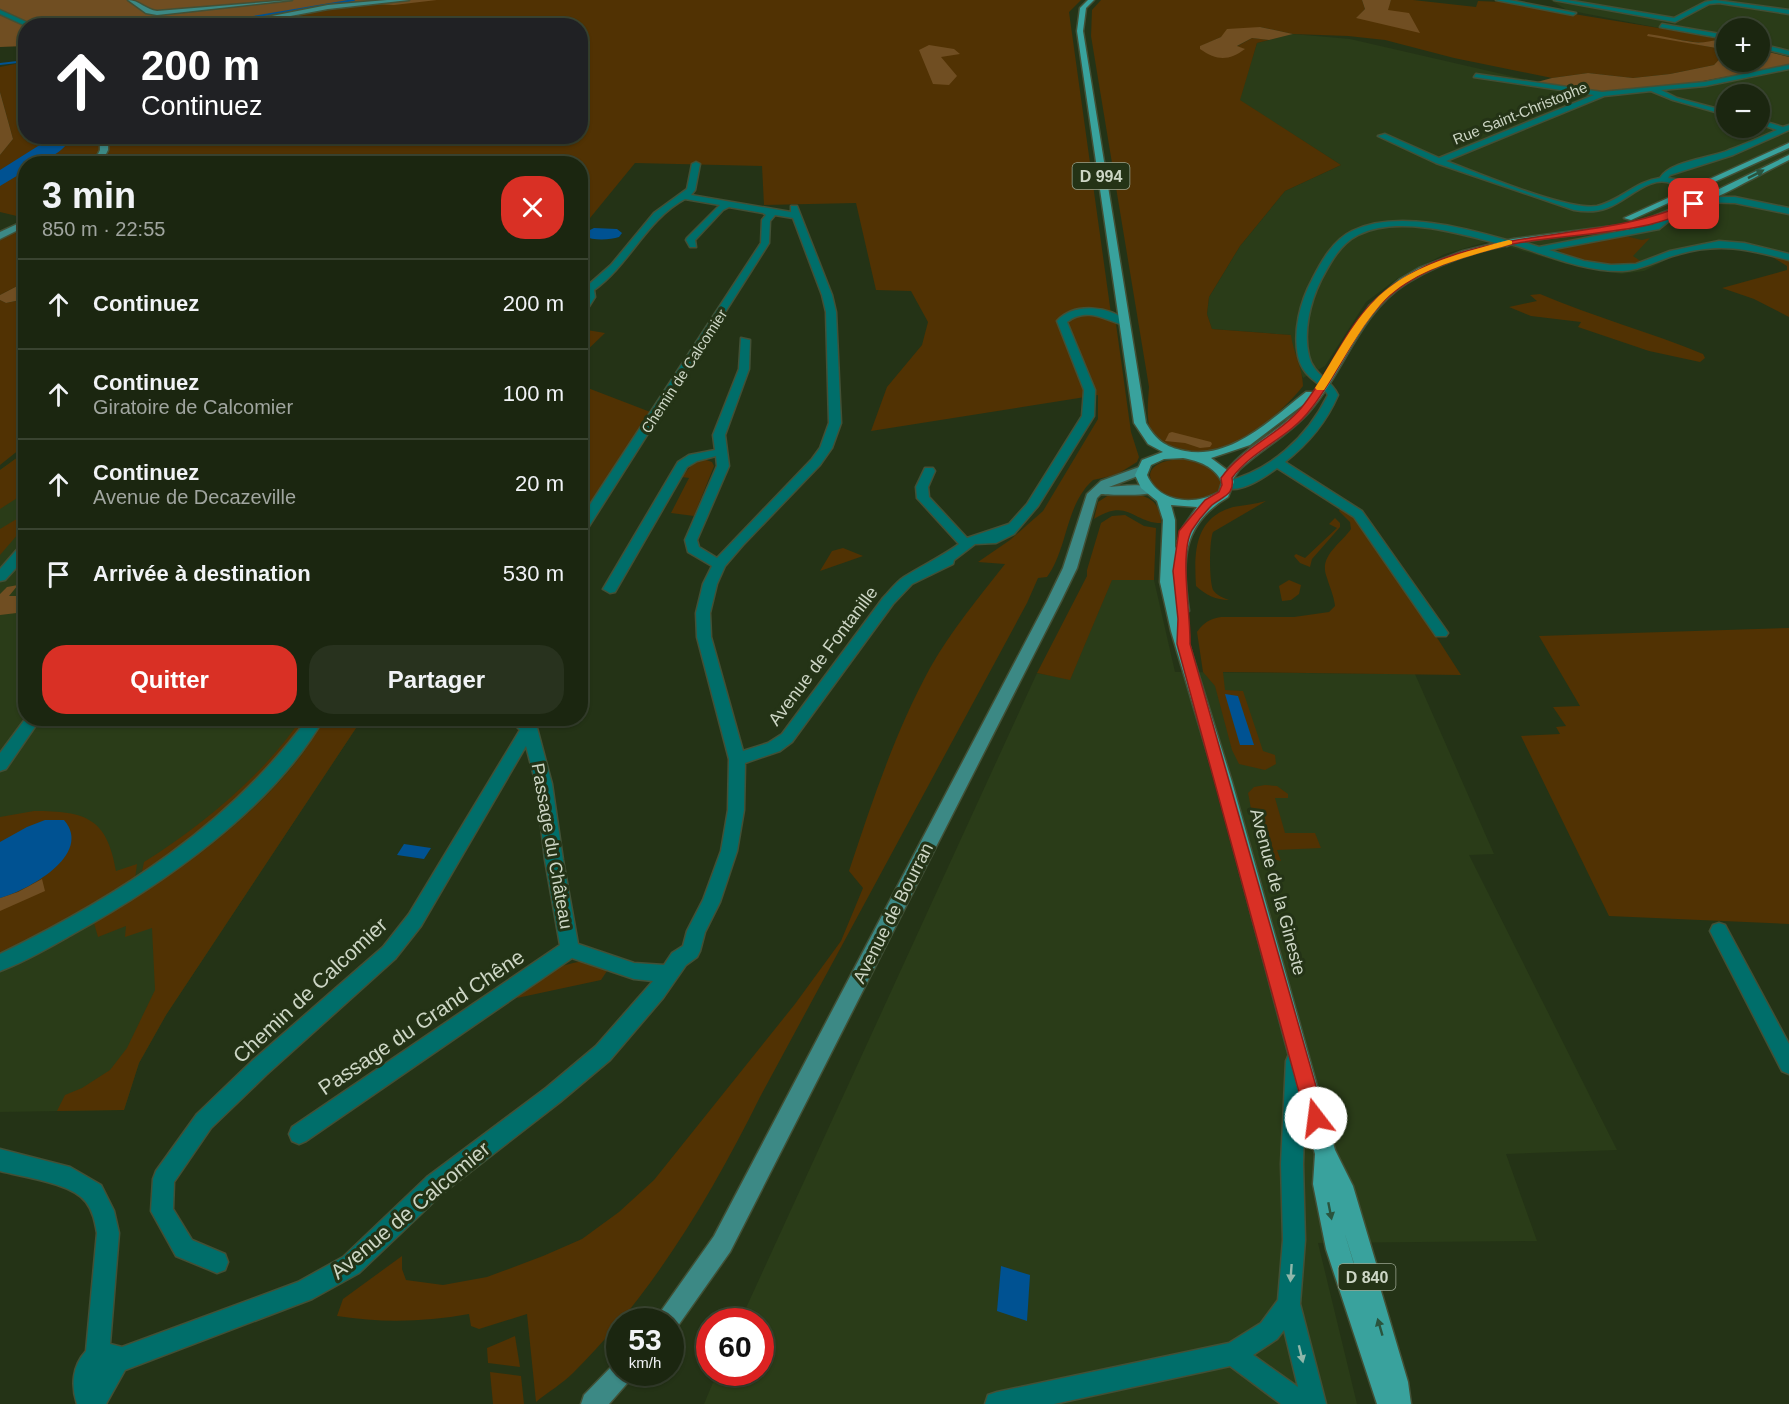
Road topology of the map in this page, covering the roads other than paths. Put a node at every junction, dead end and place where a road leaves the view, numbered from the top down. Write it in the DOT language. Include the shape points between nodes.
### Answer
graph roads {
  1 [pos="131,0"];
  2 [pos="289,0"];
  3 [pos="406,0"];
  4 [pos="1091,0"];
  5 [pos="1499,0"];
  6 [pos="1558,1"];
  7 [pos="1718,1"];
  8 [pos="0,12"];
  9 [pos="1789,12"];
  10 [pos="1581,14"];
  11 [pos="267,18"];
  12 [pos="18,20"];
  13 [pos="1637,22"];
  14 [pos="1716,36"];
  15 [pos="1770,48"];
  16 [pos="1789,53"];
  17 [pos="1789,67"];
  18 [pos="1476,76"];
  19 [pos="1654,90"];
  20 [pos="1603,94"];
  21 [pos="1716,110"];
  22 [pos="1770,124"];
  23 [pos="1786,128"];
  24 [pos="1382,136"];
  25 [pos="1789,145"];
  26 [pos="1789,157"];
  27 [pos="1439,161"];
  28 [pos="696,164"];
  29 [pos="1664,178"];
  30 [pos="1675,182"];
  31 [pos="1705,185"];
  32 [pos="1724,190"];
  33 [pos="1687,193"];
  34 [pos="684,196"];
  35 [pos="1704,200"];
  36 [pos="730,203"];
  37 [pos="1765,205"];
  38 [pos="765,210"];
  39 [pos="1789,211"];
  40 [pos="1672,214"];
  41 [pos="18,226"];
  42 [pos="1582,231"];
  43 [pos="0,236"];
  44 [pos="1511,242"];
  45 [pos="693,245"];
  46 [pos="1541,249"];
  47 [pos="1789,257"];
  48 [pos="588,300"];
  49 [pos="1123,322"];
  50 [pos="745,340"];
  51 [pos="1322,385"];
  52 [pos="1140,423"];
  53 [pos="720,452"];
  54 [pos="1183,454"];
  55 [pos="1199,458"];
  56 [pos="1276,462"];
  57 [pos="1144,466"];
  58 [pos="929,471"];
  59 [pos="1227,482"];
  60 [pos="1094,493"];
  61 [pos="1156,494"];
  62 [pos="1209,502"];
  63 [pos="588,519"];
  64 [pos="971,542"];
  65 [pos="18,557"];
  66 [pos="719,565"];
  67 [pos="0,577"];
  68 [pos="610,589"];
  69 [pos="1441,633"];
  70 [pos="1184,644"];
  71 [pos="28,726"];
  72 [pos="310,726"];
  73 [pos="520,726"];
  74 [pos="523,726"];
  75 [pos="737,759"];
  76 [pos="0,765"];
  77 [pos="1719,931"];
  78 [pos="570,949"];
  79 [pos="0,963"];
  80 [pos="668,975"];
  81 [pos="1297,1046"];
  82 [pos="1789,1064"];
  83 [pos="299,1134"];
  84 [pos="1325,1153"];
  85 [pos="0,1160"];
  86 [pos="217,1262"];
  87 [pos="1289,1304"];
  88 [pos="677,1308"];
  89 [pos="1233,1354"];
  90 [pos="107,1359"];
  91 [pos="609,1386"];
  92 [pos="91,1404"];
  93 [pos="593,1404"];
  94 [pos="997,1404"];
  95 [pos="1301,1404"];
  96 [pos="1314,1404"];
  97 [pos="1389,1404"];
  98 [pos="1399,1404"];
  1 -- 2 [label="main road" via="148,12 157,13"];
  3 -- 11 [label="main road" via="328,7"];
  4 -- 49 [label="main road, D 994" via="1083,8 1080,31"];
  5 -- 10 [label="street"];
  6 -- 7 [label="street" via="1675,20"];
  7 -- 9 [label="street"];
  8 -- 12 [label="street"];
  13 -- 14 [label="street"];
  15 -- 16 [label="street"];
  17 -- 19 [label="street, Rue Saint-Christophe"];
  18 -- 20 [label="street"];
  19 -- 20 [label="street, Rue Saint-Christophe"];
  19 -- 21 [label="street"];
  20 -- 27 [label="street, Rue Saint-Christophe"];
  22 -- 23 [label="street"];
  23 -- 29 [label="street" via="1730,153 1681,167"];
  24 -- 27 [label="street, Rue Saint-Christophe"];
  25 -- 31 [label="main road"];
  32 -- 26 [label="main road, one-way"];
  27 -- 29 [label="street, Rue Saint-Christophe" via="1563,204 1594,209 1644,183"];
  28 -- 34 [label="street" via="691,190"];
  29 -- 30 [label="street"];
  30 -- 31 [label="street"];
  30 -- 33 [label="street"];
  31 -- 33 [label="main road"];
  32 -- 35 [label="main road"];
  32 -- 37 [label="street"];
  33 -- 42 [label="main road" via="1630,217"];
  34 -- 36 [label="street"];
  34 -- 48 [label="street" via="640,231 623,260 605,280 589,290"];
  35 -- 37 [label="street"];
  35 -- 40 [label="main road"];
  36 -- 38 [label="street"];
  36 -- 45 [label="street" via="720,208 690,240"];
  37 -- 39 [label="street"];
  38 -- 63 [label="street, Chemin de Calcomier" via="771,216 766,220 765,243"];
  38 -- 66 [label="street, Avenue de Calcomier" via="796,212 827,295 835,423 816,462"];
  40 -- 42 [label="main road" via="1635,225"];
  40 -- 46 [label="street" via="1656,227"];
  41 -- 43 [label="main road"];
  42 -- 44 [label="main road"];
  44 -- 46 [label="street"];
  44 -- 51 [label="main road" via="1449,260 1403,281 1378,301"];
  44 -- 51 [label="street" via="1465,230 1388,225 1354,233 1343,241 1318,274 1300,328 1305,361"];
  46 -- 47 [label="street" via="1583,264 1624,268 1644,266 1670,253 1714,242 1745,245"];
  49 -- 52 [label="main road, D 994"];
  49 -- 64 [label="street, Avenue de Fontanille" via="1090,310 1074,313 1062,321 1090,385 1088,416 1032,506 1006,535"];
  50 -- 53 [label="street" via="744,369 719,435"];
  51 -- 55 [label="main road" via="1255,438 1236,449"];
  51 -- 56 [label="street" via="1333,394 1322,418 1304,441"];
  51 -- 59 [label="main road" via="1287,429 1236,465"];
  52 -- 54 [label="main road, D 994" via="1150,441 1161,449"];
  52 -- 57 [label="main road, D 994" via="1137,431"];
  53 -- 66 [label="street" via="723,466 691,540 693,549"];
  53 -- 68 [label="street" via="693,458 682,465"];
  54 -- 55 [label="main road"];
  54 -- 57 [label="main road" via="1162,456"];
  55 -- 59 [label="main road" via="1217,466"];
  56 -- 59 [label="street" via="1239,486"];
  56 -- 69 [label="street" via="1358,514"];
  57 -- 60 [label="main road"];
  57 -- 61 [label="main road" via="1142,480"];
  58 -- 64 [label="street" via="922,487 923,498"];
  59 -- 62 [label="main road" via="1224,494"];
  60 -- 61 [label="main road" via="1115,489"];
  60 -- 88 [label="main road, Avenue de Bourran" via="1066,576 948,807 722,1244"];
  61 -- 62 [label="main road" via="1185,504"];
  61 -- 70 [label="main road, D 840" via="1169,520 1167,582"];
  62 -- 70 [label="main road, D 840" via="1185,531 1182,541 1179,571"];
  64 -- 75 [label="street, Avenue de Fontanille" via="907,581 888,601 788,738"];
  65 -- 67 [label="street"];
  66 -- 75 [label="street, Avenue de Calcomier" via="703,613 704,637"];
  70 -- 81 [label="main road, Avenue de la Gineste / D 840"];
  71 -- 76 [label="street"];
  72 -- 79 [label="street" via="257,790 185,852 83,919"];
  73 -- 86 [label="street, Chemin de Calcomier" via="415,920 389,953 204,1121 164,1179 162,1211 184,1248"];
  74 -- 78 [label="street, Passage du Château" via="544,784"];
  75 -- 80 [label="street, Avenue de Calcomier" via="736,810 729,851 691,951"];
  77 -- 82 [label="street"];
  78 -- 80 [label="street, Passage du Château" via="634,971"];
  78 -- 83 [label="street, Passage du Grand Chêne"];
  80 -- 90 [label="street, Avenue de Calcomier" via="603,1053 435,1185 351,1265 280,1301"];
  81 -- 84 [label="main road, Avenue de la Gineste / D 840"];
  81 -- 87 [label="street, one-way" via="1292,1164 1294,1240"];
  84 -- 97 [label="main road, Avenue de la Gineste / D 840, one-way" via="1324,1184 1337,1249"];
  98 -- 84 [label="main road, Avenue de la Gineste / D 840, one-way" via="1367,1270 1345,1197"];
  85 -- 90 [label="street" via="70,1178 93,1193 103,1211 108,1233"];
  87 -- 89 [label="street" via="1269,1331"];
  87 -- 96 [label="street, one-way"];
  89 -- 94 [label="street"];
  89 -- 95 [label="street"];
  90 -- 92 [label="street"];
  91 -- 93 [label="main road"];
}
